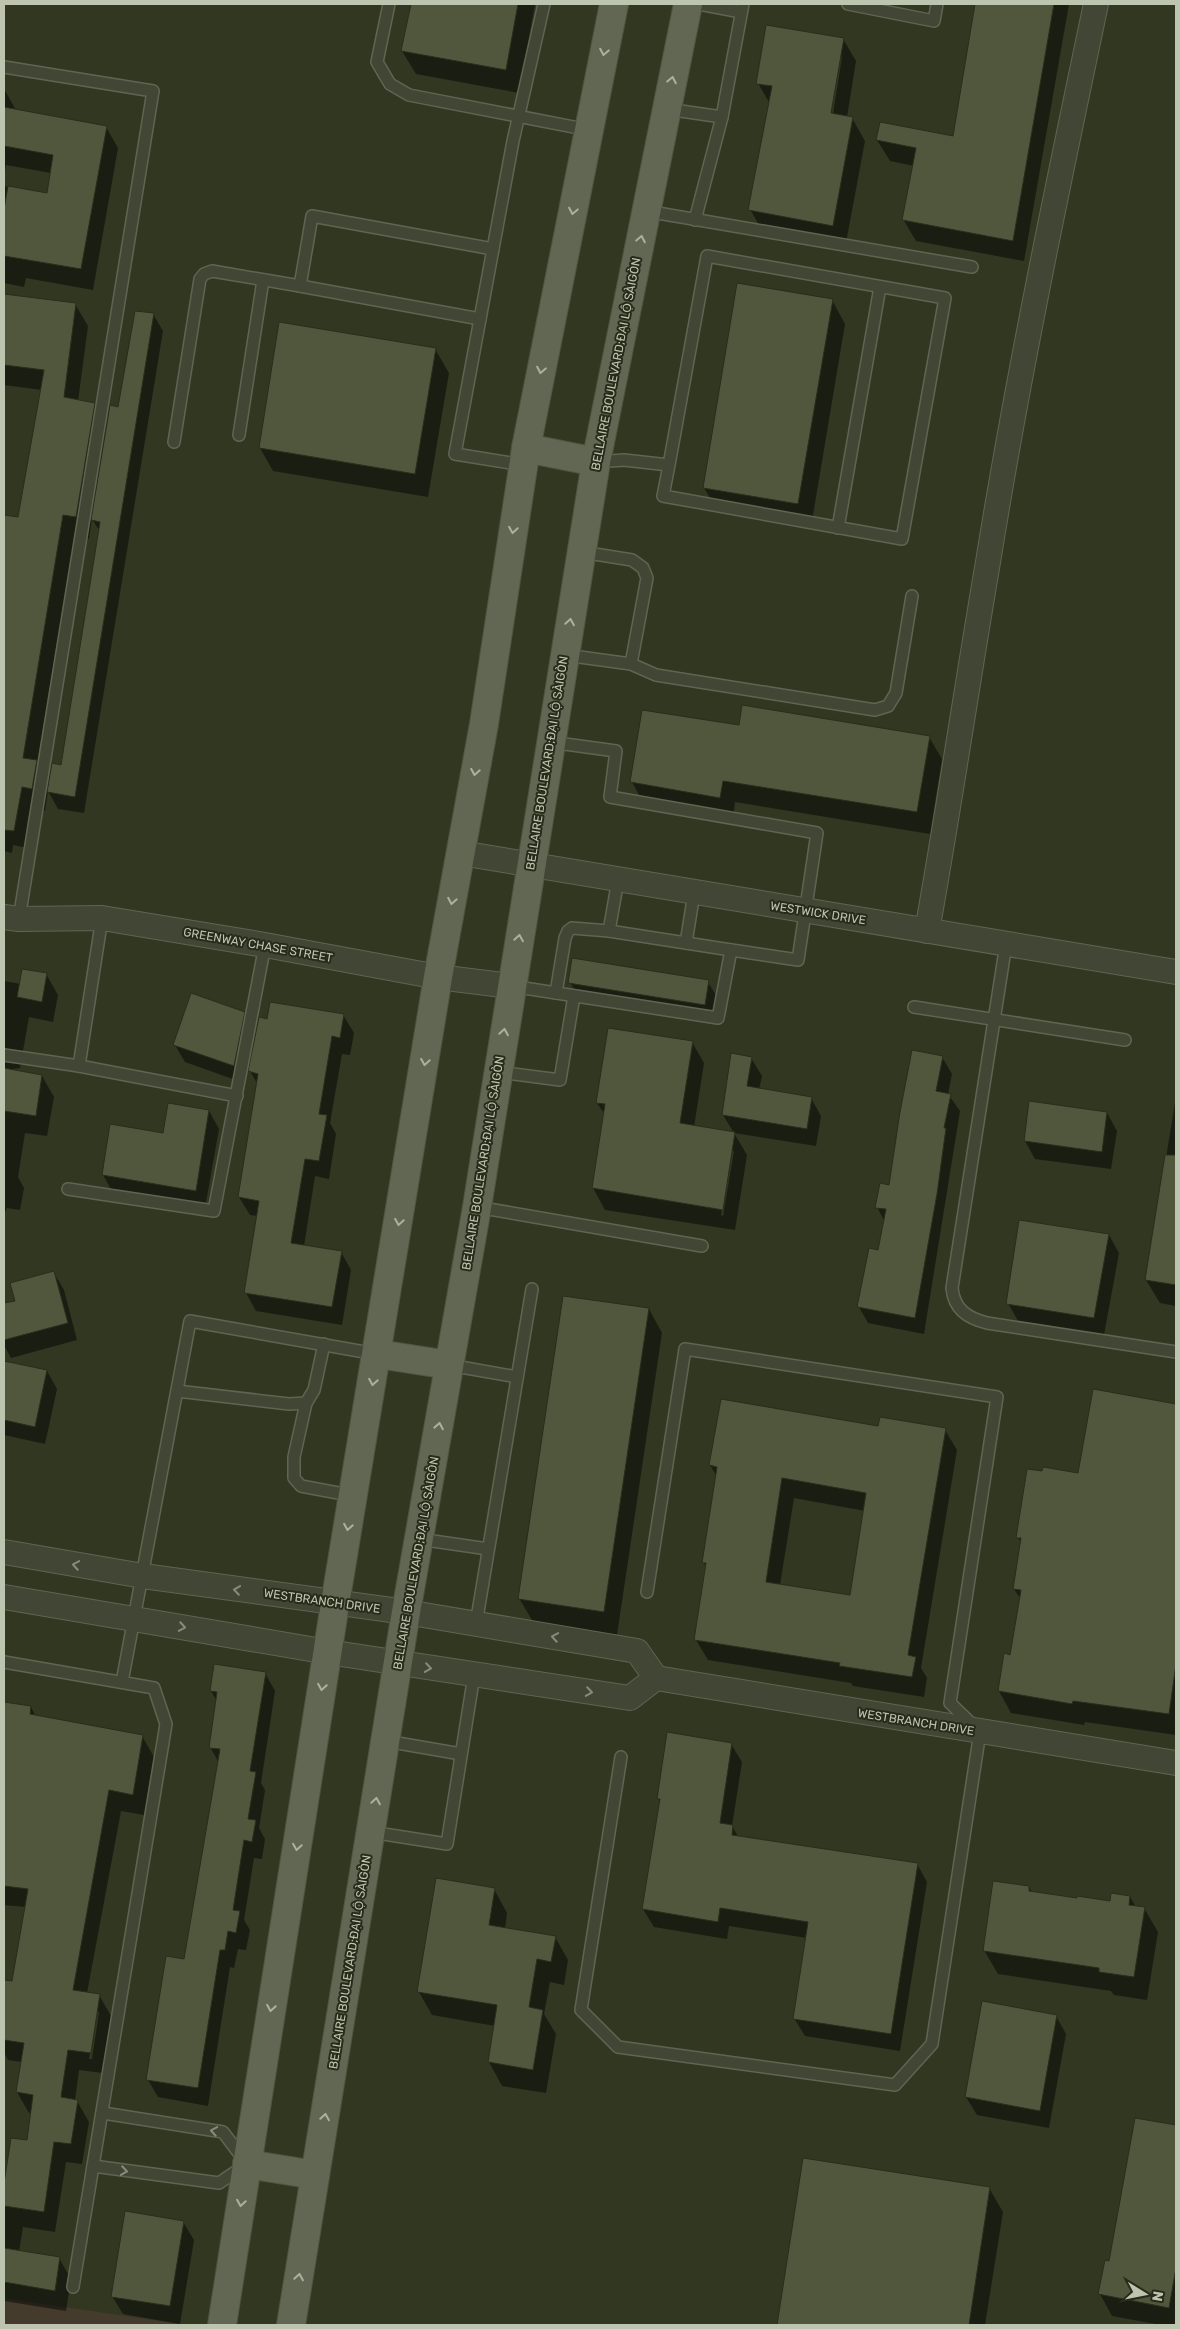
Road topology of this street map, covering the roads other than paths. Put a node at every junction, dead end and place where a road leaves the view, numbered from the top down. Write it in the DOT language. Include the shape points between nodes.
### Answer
graph roads {
  1 [pos="388,4"];
  2 [pos="544,4"];
  3 [pos="614,4"];
  4 [pos="688,4"];
  5 [pos="699,4"];
  6 [pos="848,4"];
  7 [pos="937,4"];
  8 [pos="1096,4"];
  9 [pos="742,8"];
  10 [pos="4,67"];
  11 [pos="667,109"];
  12 [pos="520,116"];
  13 [pos="722,118"];
  14 [pos="589,130"];
  15 [pos="646,211"];
  16 [pos="695,220"];
  17 [pos="493,249"];
  18 [pos="972,267"];
  19 [pos="263,280"];
  20 [pos="300,286"];
  21 [pos="880,286"];
  22 [pos="480,319"];
  23 [pos="239,435"];
  24 [pos="174,442"];
  25 [pos="524,456"];
  26 [pos="596,462"];
  27 [pos="669,465"];
  28 [pos="838,528"];
  29 [pos="582,552"];
  30 [pos="912,596"];
  31 [pos="565,655"];
  32 [pos="631,664"];
  33 [pos="550,742"];
  34 [pos="461,854"];
  35 [pos="530,866"];
  36 [pos="618,880"];
  37 [pos="694,893"];
  38 [pos="807,911"];
  39 [pos="11,918"];
  40 [pos="102,918"];
  41 [pos="609,930"];
  42 [pos="927,931"];
  43 [pos="686,943"];
  44 [pos="1006,944"];
  45 [pos="265,945"];
  46 [pos="732,950"];
  47 [pos="1176,972"];
  48 [pos="438,977"];
  49 [pos="511,986"];
  50 [pos="556,993"];
  51 [pos="574,996"];
  52 [pos="914,1007"];
  53 [pos="994,1019"];
  54 [pos="1125,1040"];
  55 [pos="4,1055"];
  56 [pos="80,1066"];
  57 [pos="498,1072"];
  58 [pos="237,1096"];
  59 [pos="68,1189"];
  60 [pos="477,1207"];
  61 [pos="702,1246"];
  62 [pos="532,1289"];
  63 [pos="324,1344"];
  64 [pos="1176,1352"];
  65 [pos="378,1354"];
  66 [pos="449,1365"];
  67 [pos="517,1377"];
  68 [pos="177,1391"];
  69 [pos="306,1403"];
  70 [pos="354,1496"];
  71 [pos="419,1539"];
  72 [pos="488,1549"];
  73 [pos="4,1552"];
  74 [pos="143,1576"];
  75 [pos="647,1592"];
  76 [pos="4,1597"];
  77 [pos="335,1604"];
  78 [pos="406,1612"];
  79 [pos="134,1619"];
  80 [pos="476,1624"];
  81 [pos="328,1652"];
  82 [pos="4,1662"];
  83 [pos="399,1664"];
  84 [pos="474,1675"];
  85 [pos="656,1678"];
  86 [pos="122,1682"];
  87 [pos="980,1732"];
  88 [pos="386,1741"];
  89 [pos="461,1754"];
  90 [pos="621,1757"];
  91 [pos="1176,1763"];
  92 [pos="371,1832"];
  93 [pos="103,2113"];
  94 [pos="247,2164"];
  95 [pos="93,2166"];
  96 [pos="315,2175"];
  97 [pos="73,2287"];
  98 [pos="222,2325"];
  99 [pos="292,2325"];
  1 -- 12 [label="lane" via="377,62 390,84 409,95"];
  2 -- 12 [label="lane"];
  3 -- 14 [label="main road, one-way"];
  11 -- 4 [label="main road, BELLAIRE BOULEVARD;ĐẠI LỘ SÀIGÒN, one-way"];
  5 -- 9 [label="lane"];
  6 -- 7 [label="lane" via="934,21"];
  8 -- 42 [label="street" via="1028,338"];
  9 -- 13 [label="lane"];
  10 -- 39 [label="lane" via="153,91"];
  11 -- 13 [label="lane"];
  11 -- 15 [label="main road, BELLAIRE BOULEVARD;ĐẠI LỘ SÀIGÒN"];
  12 -- 14 [label="lane"];
  12 -- 17 [label="lane"];
  13 -- 16 [label="lane"];
  14 -- 25 [label="main road, one-way"];
  15 -- 16 [label="lane"];
  26 -- 15 [label="main road, BELLAIRE BOULEVARD;ĐẠI LỘ SÀIGÒN, one-way"];
  16 -- 18 [label="lane"];
  17 -- 20 [label="lane" via="312,216"];
  17 -- 22 [label="lane"];
  19 -- 20 [label="lane"];
  19 -- 23 [label="lane"];
  19 -- 24 [label="lane" via="212,271 200,279"];
  20 -- 22 [label="lane"];
  21 -- 27 [label="lane" via="707,256"];
  21 -- 28 [label="lane"];
  21 -- 28 [label="lane" via="945,298 902,539"];
  22 -- 25 [label="lane" via="456,454"];
  25 -- 26 [label="main road"];
  25 -- 34 [label="main road, one-way"];
  26 -- 27 [label="lane" via="624,460"];
  26 -- 29 [label="main road, BELLAIRE BOULEVARD;ĐẠI LỘ SÀIGÒN"];
  27 -- 28 [label="lane" via="663,496"];
  31 -- 29 [label="main road, BELLAIRE BOULEVARD;ĐẠI LỘ SÀIGÒN, one-way"];
  29 -- 32 [label="lane" via="632,560 643,568 647,578"];
  30 -- 32 [label="lane" via="896,693 888,706 875,710 656,675"];
  31 -- 32 [label="lane"];
  31 -- 33 [label="main road, BELLAIRE BOULEVARD;ĐẠI LỘ SÀIGÒN"];
  33 -- 35 [label="main road, BELLAIRE BOULEVARD;ĐẠI LỘ SÀIGÒN"];
  33 -- 38 [label="lane" via="616,752 610,797 817,833"];
  34 -- 35 [label="street, WESTWICK DRIVE"];
  34 -- 48 [label="main road, one-way"];
  35 -- 36 [label="street, WESTWICK DRIVE"];
  49 -- 35 [label="main road, BELLAIRE BOULEVARD;ĐẠI LỘ SÀIGÒN, one-way"];
  36 -- 37 [label="street, WESTWICK DRIVE"];
  36 -- 41 [label="lane"];
  37 -- 38 [label="street, WESTWICK DRIVE"];
  37 -- 43 [label="lane"];
  38 -- 42 [label="street, WESTWICK DRIVE"];
  38 -- 46 [label="lane" via="798,960"];
  39 -- 40 [label="street, GREENWAY CHASE STREET"];
  40 -- 45 [label="street, GREENWAY CHASE STREET"];
  40 -- 56 [label="lane"];
  41 -- 43 [label="lane"];
  41 -- 50 [label="lane" via="580,927 568,931"];
  42 -- 44 [label="street, WESTWICK DRIVE"];
  43 -- 46 [label="lane"];
  44 -- 47 [label="street, WESTWICK DRIVE"];
  44 -- 53 [label="lane"];
  45 -- 48 [label="street, GREENWAY CHASE STREET"];
  45 -- 58 [label="lane"];
  46 -- 51 [label="lane" via="718,1018"];
  48 -- 49 [label="street, GREENWAY CHASE STREET"];
  48 -- 65 [label="main road, one-way"];
  49 -- 50 [label="lane"];
  57 -- 49 [label="main road, BELLAIRE BOULEVARD;ĐẠI LỘ SÀIGÒN, one-way"];
  50 -- 51 [label="lane"];
  51 -- 57 [label="lane" via="560,1080"];
  52 -- 53 [label="lane"];
  53 -- 54 [label="lane"];
  53 -- 64 [label="lane" via="952,1288 957,1306 972,1318 987,1323"];
  55 -- 56 [label="lane"];
  56 -- 58 [label="lane"];
  57 -- 60 [label="main road, BELLAIRE BOULEVARD;ĐẠI LỘ SÀIGÒN"];
  58 -- 59 [label="lane" via="214,1211"];
  60 -- 61 [label="lane"];
  60 -- 66 [label="main road, BELLAIRE BOULEVARD;ĐẠI LỘ SÀIGÒN"];
  62 -- 67 [label="lane"];
  63 -- 65 [label="lane"];
  63 -- 68 [label="lane" via="190,1321"];
  63 -- 69 [label="lane" via="314,1390"];
  65 -- 66 [label="main road"];
  65 -- 70 [label="main road, one-way"];
  66 -- 67 [label="lane"];
  71 -- 66 [label="main road, BELLAIRE BOULEVARD;ĐẠI LỘ SÀIGÒN, one-way"];
  67 -- 72 [label="lane"];
  68 -- 69 [label="lane"];
  68 -- 74 [label="lane"];
  69 -- 70 [label="lane" via="294,1457 294,1478 301,1486"];
  70 -- 77 [label="main road, one-way"];
  71 -- 72 [label="lane"];
  71 -- 78 [label="main road, BELLAIRE BOULEVARD;ĐẠI LỘ SÀIGÒN"];
  72 -- 80 [label="lane"];
  74 -- 73 [label="street, WESTBRANCH DRIVE, one-way"];
  77 -- 74 [label="street, WESTBRANCH DRIVE, one-way"];
  74 -- 79 [label="lane"];
  75 -- 87 [label="lane" via="685,1349 997,1397 950,1703"];
  76 -- 79 [label="street"];
  77 -- 78 [label="street, WESTBRANCH DRIVE"];
  77 -- 81 [label="main road"];
  78 -- 80 [label="street, WESTBRANCH DRIVE"];
  78 -- 83 [label="main road, BELLAIRE BOULEVARD;ĐẠI LỘ SÀIGÒN"];
  79 -- 81 [label="street, one-way"];
  79 -- 86 [label="lane"];
  85 -- 80 [label="street, WESTBRANCH DRIVE, one-way" via="637,1651"];
  81 -- 83 [label="street"];
  81 -- 94 [label="main road, one-way"];
  82 -- 86 [label="lane"];
  83 -- 84 [label="street, one-way"];
  83 -- 88 [label="main road, BELLAIRE BOULEVARD;ĐẠI LỘ SÀIGÒN"];
  84 -- 85 [label="street, one-way" via="630,1698"];
  84 -- 89 [label="lane"];
  85 -- 87 [label="street, WESTBRANCH DRIVE"];
  86 -- 93 [label="lane" via="154,1688 166,1724"];
  87 -- 90 [label="lane" via="932,2044 895,2085 618,2047 581,2010"];
  87 -- 91 [label="street, WESTBRANCH DRIVE"];
  88 -- 89 [label="lane"];
  92 -- 88 [label="main road, BELLAIRE BOULEVARD;ĐẠI LỘ SÀIGÒN, one-way"];
  89 -- 92 [label="lane" via="447,1844"];
  96 -- 92 [label="main road, BELLAIRE BOULEVARD;ĐẠI LỘ SÀIGÒN, one-way"];
  94 -- 93 [label="lane, one-way" via="223,2132"];
  93 -- 95 [label="lane"];
  95 -- 94 [label="lane, one-way" via="219,2183"];
  94 -- 96 [label="main road"];
  94 -- 98 [label="main road, one-way"];
  95 -- 97 [label="lane"];
  99 -- 96 [label="main road, BELLAIRE BOULEVARD;ĐẠI LỘ SÀIGÒN, one-way"];
}
